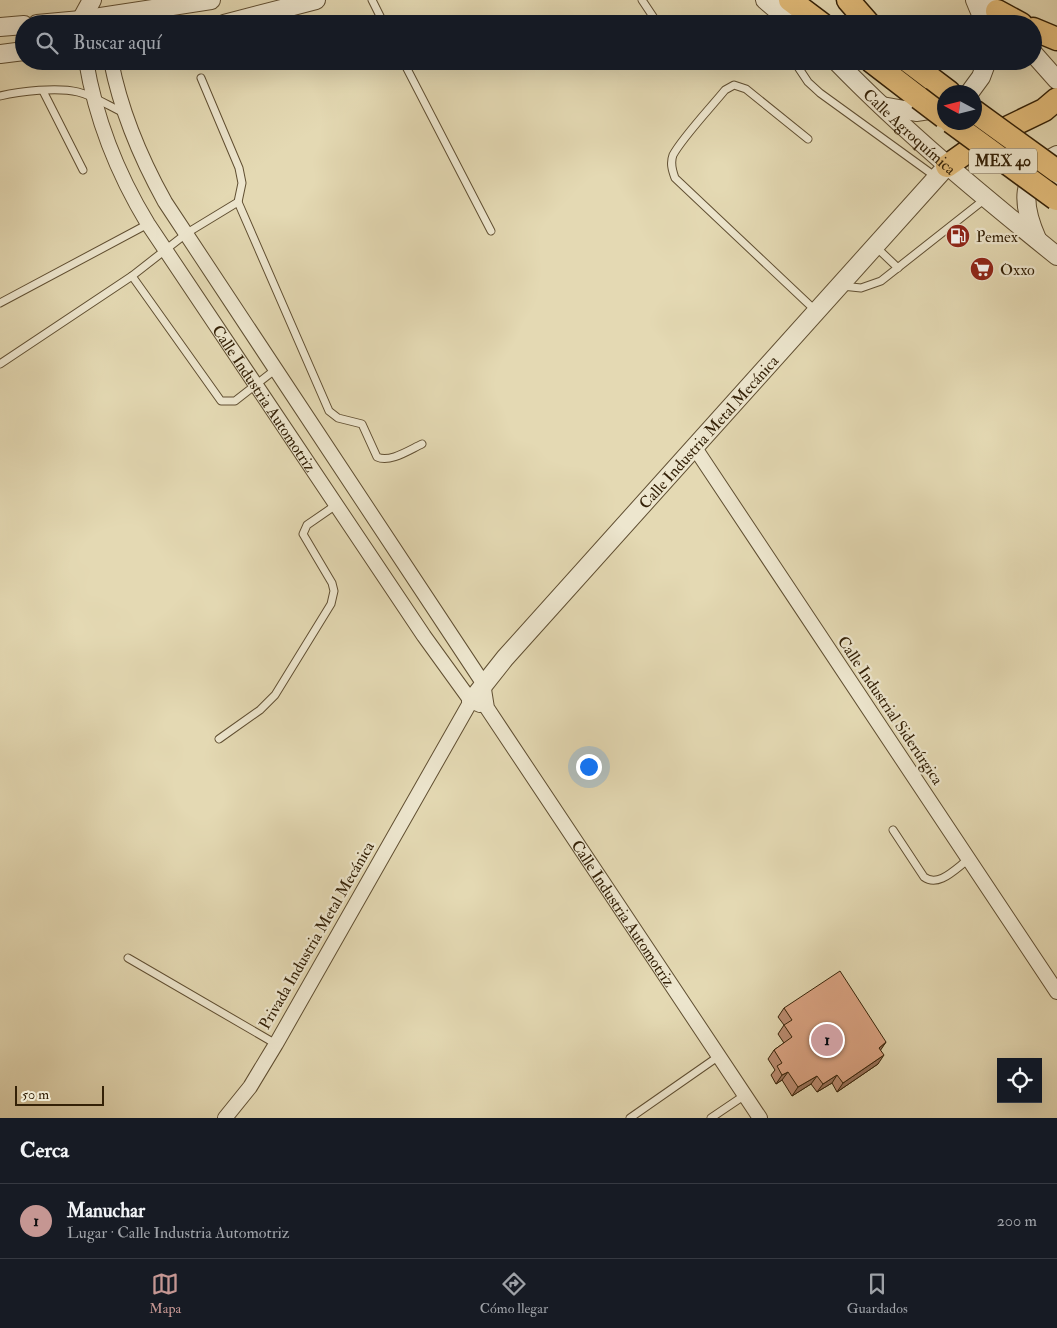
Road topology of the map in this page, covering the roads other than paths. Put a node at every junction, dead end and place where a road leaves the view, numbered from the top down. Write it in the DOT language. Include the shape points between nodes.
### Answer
graph roads {
  1 [pos="93,0"];
  2 [pos="211,0"];
  3 [pos="316,0"];
  4 [pos="372,0"];
  5 [pos="642,0"];
  6 [pos="764,0"];
  7 [pos="848,0"];
  8 [pos="975,0"];
  9 [pos="85,15"];
  10 [pos="100,15"];
  11 [pos="129,15"];
  12 [pos="258,15"];
  13 [pos="380,15"];
  14 [pos="652,15"];
  15 [pos="787,15"];
  16 [pos="861,15"];
  17 [pos="994,15"];
  18 [pos="15,26"];
  19 [pos="0,27"];
  20 [pos="1042,33"];
  21 [pos="1057,39"];
  22 [pos="15,52"];
  23 [pos="0,54"];
  24 [pos="1042,63"];
  25 [pos="88,70"];
  26 [pos="112,70"];
  27 [pos="408,70"];
  28 [pos="800,70"];
  29 [pos="845,70"];
  30 [pos="882,70"];
  31 [pos="919,70"];
  32 [pos="984,70"];
  33 [pos="201,78"];
  34 [pos="1057,80"];
  35 [pos="938,85"];
  36 [pos="975,85"];
  37 [pos="43,91"];
  38 [pos="1,94"];
  39 [pos="93,98"];
  40 [pos="879,105"];
  41 [pos="1053,107"];
  42 [pos="937,109"];
  43 [pos="124,113"];
  44 [pos="937,113"];
  45 [pos="982,117"];
  46 [pos="962,130"];
  47 [pos="808,139"];
  48 [pos="1057,155"];
  49 [pos="83,170"];
  50 [pos="942,171"];
  51 [pos="1057,171"];
  52 [pos="985,199"];
  53 [pos="1056,200"];
  54 [pos="238,202"];
  55 [pos="148,224"];
  56 [pos="491,231"];
  57 [pos="187,233"];
  58 [pos="1038,241"];
  59 [pos="875,246"];
  60 [pos="165,251"];
  61 [pos="1057,256"];
  62 [pos="898,268"];
  63 [pos="132,276"];
  64 [pos="841,286"];
  65 [pos="0,303"];
  66 [pos="818,312"];
  67 [pos="0,364"];
  68 [pos="276,369"];
  69 [pos="256,385"];
  70 [pos="422,444"];
  71 [pos="695,448"];
  72 [pos="336,504"];
  73 [pos="483,683"];
  74 [pos="479,704"];
  75 [pos="219,739"];
  76 [pos="893,830"];
  77 [pos="969,859"];
  78 [pos="128,958"];
  79 [pos="1057,992"];
  80 [pos="276,1044"];
  81 [pos="719,1056"];
  82 [pos="745,1095"];
  83 [pos="225,1118"];
  84 [pos="630,1118"];
  85 [pos="711,1118"];
  86 [pos="760,1118"];
  1 -- 9 [label="street"];
  1 -- 10 [label="street"];
  2 -- 11 [label="street"];
  3 -- 12 [label="street"];
  4 -- 13 [label="lane"];
  5 -- 14 [label="lane"];
  6 -- 15 [label="street"];
  7 -- 16 [label="highway"];
  8 -- 17 [label="street"];
  18 -- 19 [label="street"];
  20 -- 21 [label="highway"];
  22 -- 23 [label="street"];
  24 -- 34 [label="street"];
  25 -- 39 [label="street, Calle Industria Automotriz"];
  26 -- 43 [label="street, Calle Industria Automotriz"];
  27 -- 56 [label="lane"];
  28 -- 50 [label="lane" via="820,93"];
  29 -- 40 [label="street, Calle Agroquímica"];
  30 -- 44 [label="highway, bridge"];
  31 -- 35 [label="highway"];
  32 -- 36 [label="street"];
  33 -- 54 [label="lane" via="240,168 242,183"];
  37 -- 38 [label="lane"];
  37 -- 39 [label="lane" via="78,92"];
  37 -- 49 [label="lane"];
  39 -- 43 [label="lane"];
  39 -- 55 [label="street, Calle Industria Automotriz" via="122,176"];
  40 -- 42 [label="street" via="916,112"];
  40 -- 50 [label="street, Calle Agroquímica"];
  41 -- 50 [label="highway" via="988,137"];
  43 -- 57 [label="street, Calle Industria Automotriz" via="144,164"];
  45 -- 51 [label="highway, MEX 40, bridge"];
  46 -- 53 [label="highway, MEX 40, bridge"];
  47 -- 66 [label="lane" via="746,89 734,84 725,90 678,148 671,162 675,178"];
  48 -- 58 [label="street" via="1039,167 1028,186 1026,207"];
  50 -- 52 [label="street, Calle Agroquímica"];
  50 -- 59 [label="street, Calle Industria Metal Mecánica"];
  52 -- 58 [label="street, Calle Agroquímica"];
  52 -- 62 [label="lane"];
  54 -- 57 [label="lane"];
  54 -- 70 [label="lane" via="329,411 338,418 362,424 377,457 381,459"];
  55 -- 60 [label="street, Calle Industria Automotriz"];
  55 -- 65 [label="lane"];
  57 -- 60 [label="lane"];
  57 -- 68 [label="street, Calle Industria Automotriz"];
  58 -- 61 [label="street, Calle Agroquímica"];
  59 -- 62 [label="lane"];
  59 -- 64 [label="street, Calle Industria Metal Mecánica"];
  60 -- 63 [label="lane"];
  60 -- 69 [label="street, Calle Industria Automotriz"];
  62 -- 64 [label="lane" via="870,286"];
  63 -- 67 [label="lane"];
  63 -- 69 [label="lane" via="218,399 226,403 235,401"];
  64 -- 66 [label="street, Calle Industria Metal Mecánica"];
  66 -- 71 [label="street, Calle Industria Metal Mecánica"];
  68 -- 69 [label="lane"];
  68 -- 73 [label="street, Calle Industria Automotriz"];
  69 -- 72 [label="street, Calle Industria Automotriz"];
  71 -- 73 [label="street, Calle Industria Metal Mecánica"];
  71 -- 77 [label="street, Calle Industrial Siderúrgica"];
  72 -- 74 [label="street, Calle Industria Automotriz" via="424,636"];
  72 -- 75 [label="lane" via="307,525 303,534 332,582 331,604 275,695 260,710"];
  73 -- 74 [label="street, Calle Industria Metal Mecánica"];
  74 -- 80 [label="street, Privada Industria Metal Mecánica"];
  74 -- 81 [label="street, Calle Industria Automotriz"];
  76 -- 77 [label="lane" via="929,880 937,881"];
  77 -- 79 [label="street, Calle Industrial Siderúrgica"];
  78 -- 80 [label="lane, Privada Industria Metal Mecánica"];
  80 -- 83 [label="street" via="250,1087"];
  81 -- 82 [label="street, Calle Industria Automotriz"];
  81 -- 84 [label="lane"];
  82 -- 85 [label="lane"];
  82 -- 86 [label="street, Calle Industria Automotriz"];
}
